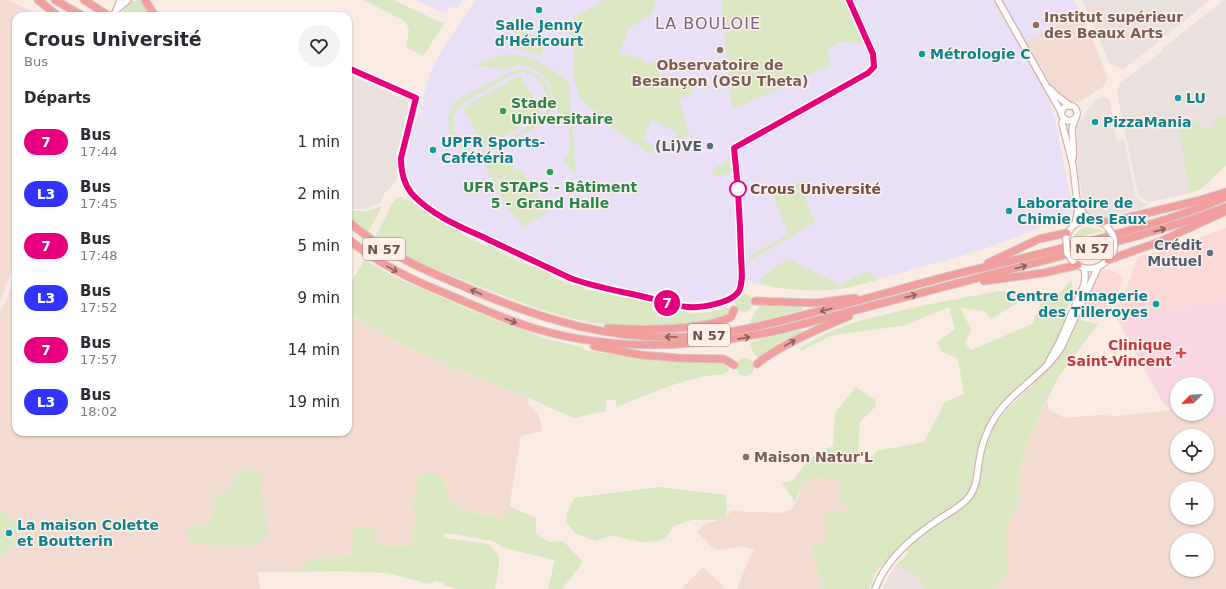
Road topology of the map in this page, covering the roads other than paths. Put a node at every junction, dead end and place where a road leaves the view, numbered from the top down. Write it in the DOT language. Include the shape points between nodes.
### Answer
graph roads {
  1 [pos="38,0"];
  2 [pos="55,0"];
  3 [pos="84,0"];
  4 [pos="120,0"];
  5 [pos="128,0"];
  6 [pos="145,0"];
  7 [pos="998,0"];
  8 [pos="117,9"];
  9 [pos="53,12"];
  10 [pos="76,12"];
  11 [pos="103,12"];
  12 [pos="115,12"];
  13 [pos="152,12"];
  14 [pos="1044,81"];
  15 [pos="1070,106"];
  16 [pos="1061,112"];
  17 [pos="1064,119"];
  18 [pos="1075,119"];
  19 [pos="1073,166"];
  20 [pos="1226,192"];
  21 [pos="1226,197"];
  22 [pos="1077,199"];
  23 [pos="1226,207"];
  24 [pos="1226,211"];
  25 [pos="1090,219"];
  26 [pos="352,224"];
  27 [pos="1075,224"];
  28 [pos="1104,224"];
  29 [pos="1067,236"];
  30 [pos="352,242"];
  31 [pos="1108,260"];
  32 [pos="1078,265"];
  33 [pos="1098,267"];
  34 [pos="967,272"];
  35 [pos="956,284"];
  36 [pos="890,293"];
  37 [pos="755,301"];
  38 [pos="873,306"];
  39 [pos="734,310"];
  40 [pos="525,311"];
  41 [pos="566,337"];
  42 [pos="734,364"];
  43 [pos="757,364"];
  44 [pos="1045,368"];
  45 [pos="875,589"];
  1 -- 9 [label="highway"];
  2 -- 10 [label="highway"];
  3 -- 11 [label="highway"];
  4 -- 8 [label="main road"];
  5 -- 8 [label="main road"];
  6 -- 13 [label="highway"];
  7 -- 14 [label="main road"];
  8 -- 12 [label="main road"];
  14 -- 15 [label="main road"];
  14 -- 16 [label="main road"];
  15 -- 16 [label="main road" via="1064,107"];
  15 -- 18 [label="main road" via="1076,111"];
  16 -- 17 [label="main road"];
  17 -- 18 [label="main road" via="1068,122"];
  17 -- 19 [label="main road" via="1062,123"];
  18 -- 19 [label="main road" via="1072,129"];
  19 -- 22 [label="main road"];
  20 -- 28 [label="highway"];
  21 -- 34 [label="highway, N 57" via="1144,226"];
  22 -- 25 [label="main road" via="1083,214"];
  22 -- 27 [label="main road"];
  35 -- 23 [label="highway, N 57, one-way" via="1159,230"];
  24 -- 31 [label="highway" via="1159,242"];
  25 -- 27 [label="main road"];
  25 -- 28 [label="main road"];
  40 -- 26 [label="highway, N 57, one-way" via="406,261 373,241"];
  27 -- 29 [label="main road"];
  28 -- 31 [label="main road, bridge" via="1114,239 1113,253"];
  29 -- 32 [label="main road, bridge" via="1067,253"];
  29 -- 34 [label="highway" via="1033,242"];
  30 -- 41 [label="highway, N 57, one-way" via="382,264 419,283 516,323"];
  31 -- 33 [label="main road"];
  32 -- 33 [label="main road"];
  32 -- 35 [label="highway" via="1043,273"];
  32 -- 44 [label="main road" via="1085,276 1084,285 1059,343"];
  33 -- 44 [label="main road" via="1061,348"];
  34 -- 36 [label="highway, N 57"];
  38 -- 35 [label="highway, N 57, one-way"];
  36 -- 37 [label="highway" via="816,303"];
  36 -- 40 [label="highway, N 57, one-way" via="754,328 684,337 617,334 557,322"];
  41 -- 38 [label="highway, N 57, one-way" via="636,346 706,343 753,336"];
  43 -- 38 [label="highway, one-way" via="770,354 817,329"];
  39 -- 40 [label="highway" via="731,317 722,321 688,327 631,330 593,326"];
  41 -- 42 [label="highway" via="574,341 641,355 724,359"];
  44 -- 45 [label="main road" via="1009,400 994,418 982,444 975,484 968,498 913,539 883,571"];
}
